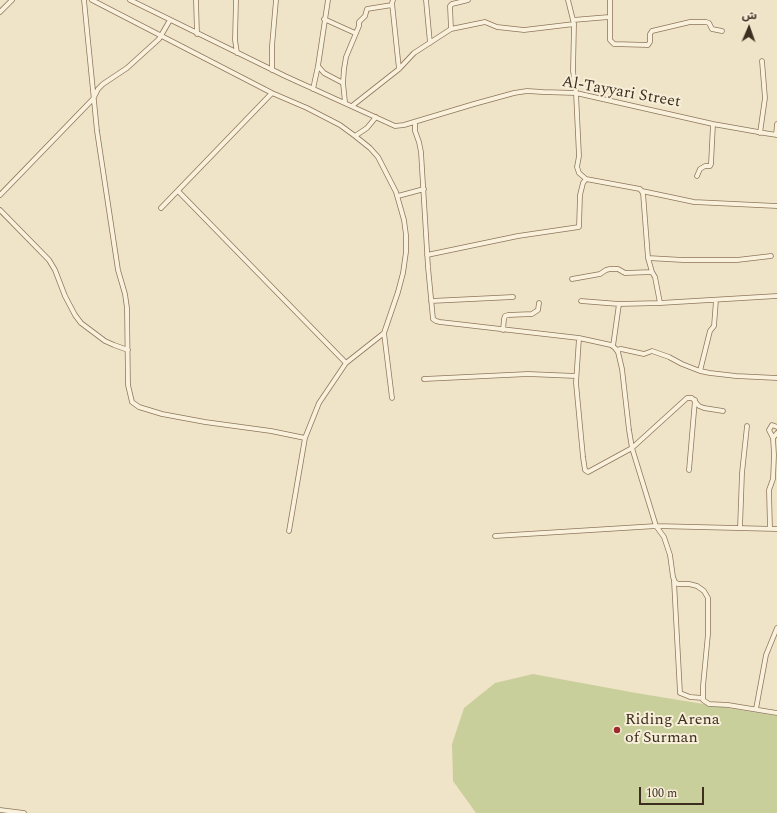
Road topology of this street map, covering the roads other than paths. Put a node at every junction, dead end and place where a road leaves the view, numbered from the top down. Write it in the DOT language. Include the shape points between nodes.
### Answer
graph roads {
  1 [pos="12,0"];
  2 [pos="84,0"];
  3 [pos="92,0"];
  4 [pos="130,0"];
  5 [pos="196,0"];
  6 [pos="236,0"];
  7 [pos="276,0"];
  8 [pos="328,0"];
  9 [pos="426,0"];
  10 [pos="468,0"];
  11 [pos="568,0"];
  12 [pos="610,0"];
  13 [pos="392,2"];
  14 [pos="0,12"];
  15 [pos="609,17"];
  16 [pos="324,19"];
  17 [pos="170,20"];
  18 [pos="573,22"];
  19 [pos="451,29"];
  20 [pos="722,31"];
  21 [pos="356,33"];
  22 [pos="197,34"];
  23 [pos="162,36"];
  24 [pos="430,42"];
  25 [pos="237,53"];
  26 [pos="762,61"];
  27 [pos="318,66"];
  28 [pos="399,69"];
  29 [pos="272,70"];
  30 [pos="343,82"];
  31 [pos="313,89"];
  32 [pos="272,93"];
  33 [pos="576,94"];
  34 [pos="94,99"];
  35 [pos="345,102"];
  36 [pos="352,106"];
  37 [pos="376,117"];
  38 [pos="415,122"];
  39 [pos="713,124"];
  40 [pos="777,124"];
  41 [pos="760,133"];
  42 [pos="776,134"];
  43 [pos="355,136"];
  44 [pos="697,176"];
  45 [pos="586,179"];
  46 [pos="424,189"];
  47 [pos="178,191"];
  48 [pos="642,191"];
  49 [pos="0,195"];
  50 [pos="398,196"];
  51 [pos="777,206"];
  52 [pos="161,208"];
  53 [pos="0,210"];
  54 [pos="427,255"];
  55 [pos="770,256"];
  56 [pos="648,258"];
  57 [pos="652,272"];
  58 [pos="572,279"];
  59 [pos="777,296"];
  60 [pos="512,297"];
  61 [pos="716,300"];
  62 [pos="431,301"];
  63 [pos="582,301"];
  64 [pos="660,303"];
  65 [pos="539,304"];
  66 [pos="619,304"];
  67 [pos="503,330"];
  68 [pos="384,333"];
  69 [pos="579,338"];
  70 [pos="613,346"];
  71 [pos="128,350"];
  72 [pos="617,350"];
  73 [pos="346,363"];
  74 [pos="700,371"];
  75 [pos="576,376"];
  76 [pos="777,378"];
  77 [pos="424,379"];
  78 [pos="392,398"];
  79 [pos="695,400"];
  80 [pos="723,410"];
  81 [pos="748,426"];
  82 [pos="777,427"];
  83 [pos="777,433"];
  84 [pos="305,438"];
  85 [pos="773,438"];
  86 [pos="632,448"];
  87 [pos="775,448"];
  88 [pos="689,470"];
  89 [pos="656,526"];
  90 [pos="740,528"];
  91 [pos="770,529"];
  92 [pos="777,529"];
  93 [pos="289,531"];
  94 [pos="495,536"];
  95 [pos="674,580"];
  96 [pos="777,628"];
  97 [pos="703,698"];
  98 [pos="756,709"];
  99 [pos="777,713"];
  100 [pos="0,810"];
  101 [pos="24,813"];
  1 -- 14 [label="street"];
  2 -- 34 [label="street"];
  3 -- 23 [label="street"];
  4 -- 17 [label="street, Al-Tayyari Street"];
  5 -- 22 [label="street"];
  6 -- 25 [label="street"];
  7 -- 29 [label="street"];
  8 -- 16 [label="street"];
  9 -- 24 [label="street"];
  10 -- 19 [label="street" via="450,6"];
  11 -- 18 [label="street"];
  12 -- 15 [label="street"];
  13 -- 21 [label="street" via="367,9"];
  13 -- 28 [label="street"];
  15 -- 18 [label="street"];
  15 -- 20 [label="street" via="610,40 614,44 648,45 652,31 690,22 707,22 712,29"];
  16 -- 21 [label="street"];
  16 -- 27 [label="street"];
  17 -- 22 [label="street, Al-Tayyari Street"];
  17 -- 23 [label="street"];
  18 -- 19 [label="street" via="532,29 494,26 485,22"];
  18 -- 33 [label="street" via="573,71"];
  19 -- 24 [label="street"];
  21 -- 30 [label="street" via="346,57"];
  22 -- 25 [label="street, Al-Tayyari Street"];
  23 -- 32 [label="street"];
  23 -- 34 [label="street" via="127,68 103,84"];
  24 -- 28 [label="street" via="414,53"];
  25 -- 29 [label="street, Al-Tayyari Street"];
  26 -- 41 [label="street" via="765,98"];
  27 -- 30 [label="street" via="324,73"];
  27 -- 31 [label="street"];
  28 -- 36 [label="street"];
  29 -- 31 [label="street, Al-Tayyari Street"];
  30 -- 35 [label="street"];
  31 -- 35 [label="street, Al-Tayyari Street"];
  32 -- 43 [label="street" via="307,108"];
  32 -- 47 [label="street"];
  33 -- 38 [label="street, Al-Tayyari Street" via="522,92"];
  33 -- 39 [label="street, Al-Tayyari Street"];
  33 -- 45 [label="street" via="579,156 577,167"];
  34 -- 49 [label="street"];
  34 -- 71 [label="street" via="116,259 127,308"];
  35 -- 36 [label="street, Al-Tayyari Street"];
  36 -- 37 [label="street, Al-Tayyari Street"];
  37 -- 38 [label="street, Al-Tayyari Street" via="398,126"];
  37 -- 43 [label="street" via="367,128"];
  38 -- 46 [label="street"];
  39 -- 41 [label="street, Al-Tayyari Street"];
  39 -- 44 [label="street" via="711,164 700,169"];
  40 -- 42 [label="street"];
  41 -- 42 [label="street, Al-Tayyari Street"];
  43 -- 50 [label="street" via="378,157"];
  45 -- 48 [label="street"];
  45 -- 54 [label="street" via="580,195 579,227 518,236"];
  46 -- 50 [label="street"];
  46 -- 54 [label="street"];
  47 -- 52 [label="street"];
  47 -- 73 [label="street"];
  48 -- 51 [label="street" via="694,202"];
  48 -- 56 [label="street"];
  50 -- 68 [label="street" via="404,220 406,252 398,292"];
  53 -- 71 [label="street" via="49,260 78,319 105,341"];
  54 -- 62 [label="street"];
  55 -- 56 [label="street" via="737,260"];
  56 -- 57 [label="street"];
  57 -- 58 [label="street" via="625,273 618,269 610,269 600,274"];
  57 -- 64 [label="street"];
  59 -- 61 [label="street"];
  60 -- 62 [label="street"];
  61 -- 64 [label="street"];
  61 -- 74 [label="street" via="714,326 710,331"];
  62 -- 67 [label="street" via="432,317 438,322"];
  63 -- 66 [label="street"];
  64 -- 66 [label="street"];
  65 -- 67 [label="street" via="538,310 532,314 505,316"];
  66 -- 70 [label="street"];
  67 -- 69 [label="street"];
  68 -- 73 [label="street"];
  68 -- 78 [label="street"];
  69 -- 70 [label="street"];
  69 -- 75 [label="street"];
  70 -- 72 [label="street"];
  71 -- 84 [label="street" via="130,394 132,402 139,408"];
  72 -- 74 [label="street" via="644,354 652,351"];
  72 -- 86 [label="street" via="622,369"];
  73 -- 84 [label="street" via="319,403"];
  74 -- 76 [label="street"];
  75 -- 77 [label="street" via="528,374"];
  75 -- 86 [label="street" via="582,457 586,471 590,472"];
  79 -- 80 [label="street" via="704,408"];
  79 -- 86 [label="street" via="687,398"];
  79 -- 88 [label="street"];
  81 -- 90 [label="street" via="742,473"];
  82 -- 85 [label="street" via="770,428"];
  83 -- 85 [label="street"];
  84 -- 93 [label="street"];
  85 -- 87 [label="street"];
  86 -- 89 [label="street"];
  87 -- 91 [label="street" via="773,479 769,490"];
  89 -- 90 [label="street"];
  89 -- 94 [label="street"];
  89 -- 95 [label="street" via="664,536"];
  90 -- 91 [label="street"];
  91 -- 92 [label="street"];
  95 -- 97 [label="street" via="680,693"];
  95 -- 97 [label="street" via="678,584 697,586 708,598 708,643"];
  96 -- 98 [label="street" via="766,655"];
  97 -- 98 [label="street" via="709,704"];
  98 -- 99 [label="street"];
  100 -- 101 [label="street"];
}
